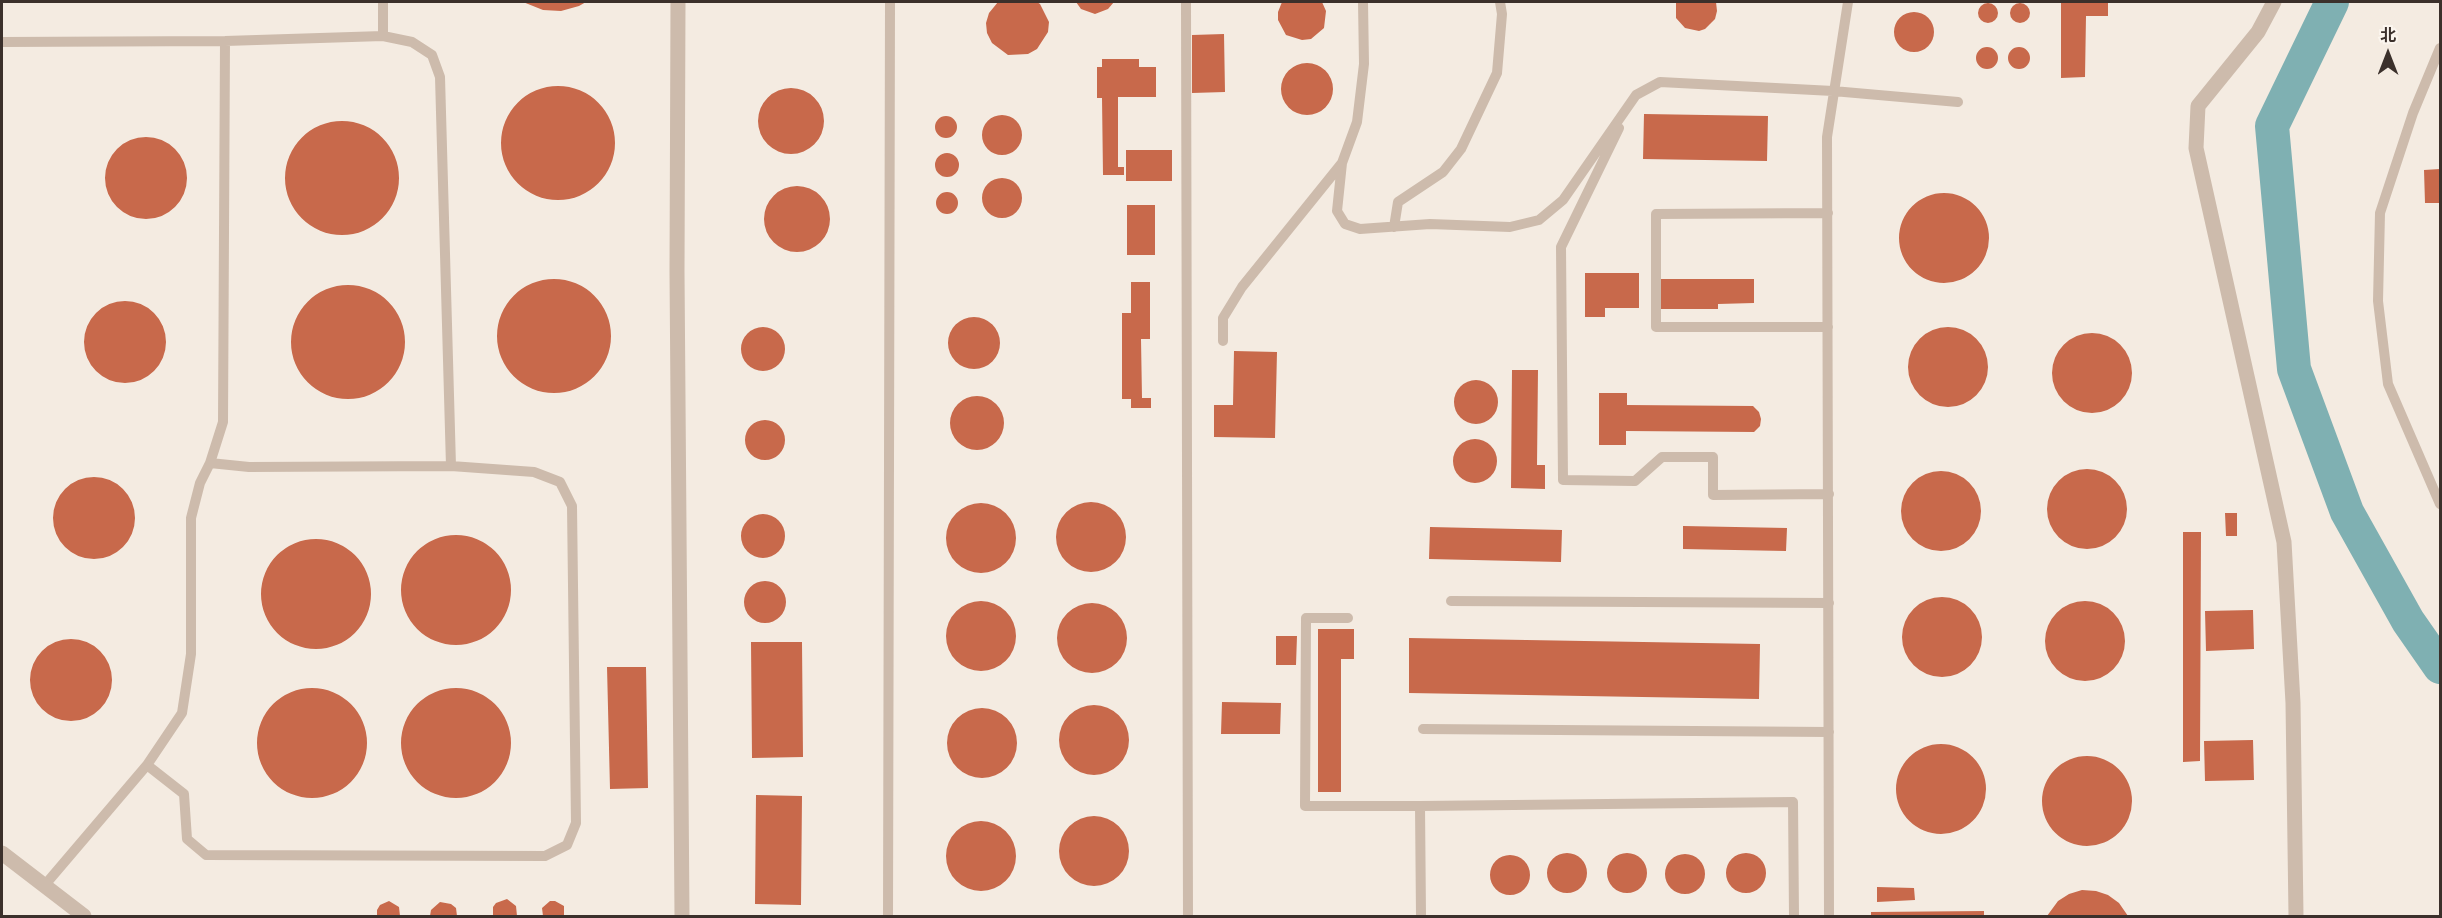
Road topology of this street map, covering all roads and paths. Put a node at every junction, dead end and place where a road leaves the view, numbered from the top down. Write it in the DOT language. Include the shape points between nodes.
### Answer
graph roads {
  1 [pos="383,2"];
  2 [pos="678,2"];
  3 [pos="890,2"];
  4 [pos="1186,2"];
  5 [pos="1363,2"];
  6 [pos="1500,2"];
  7 [pos="1848,2"];
  8 [pos="2274,2"];
  9 [pos="383,36"];
  10 [pos="225,41"];
  11 [pos="2,42"];
  12 [pos="2440,48"];
  13 [pos="1833,91"];
  14 [pos="1636,95"];
  15 [pos="1958,102"];
  16 [pos="1342,163"];
  17 [pos="1828,213"];
  18 [pos="1394,227"];
  19 [pos="1828,327"];
  20 [pos="1223,341"];
  21 [pos="210,463"];
  22 [pos="451,466"];
  23 [pos="1829,494"];
  24 [pos="2440,504"];
  25 [pos="1451,601"];
  26 [pos="1829,603"];
  27 [pos="1348,618"];
  28 [pos="1423,729"];
  29 [pos="1829,732"];
  30 [pos="147,765"];
  31 [pos="1420,806"];
  32 [pos="2,853"];
  33 [pos="44,886"];
  34 [pos="84,916"];
  35 [pos="682,916"];
  36 [pos="888,916"];
  37 [pos="1188,916"];
  38 [pos="1421,916"];
  39 [pos="1794,916"];
  40 [pos="1829,916"];
  41 [pos="2296,916"];
  1 -- 9 [label="lane"];
  2 -- 35 [label="street"];
  3 -- 36 [label="lane"];
  4 -- 37 [label="lane"];
  5 -- 16 [label="lane" via="1364,64 1358,122"];
  6 -- 18 [label="lane" via="1497,73 1461,149 1443,172 1398,202"];
  7 -- 13 [label="lane"];
  8 -- 41 [label="street" via="2258,32 2198,106 2196,148 2284,542 2293,703"];
  9 -- 10 [label="lane"];
  9 -- 22 [label="lane" via="412,42 432,55 440,77"];
  10 -- 11 [label="lane"];
  10 -- 21 [label="lane" via="223,422"];
  12 -- 24 [label="lane" via="2413,113 2380,213 2378,301 2388,384"];
  13 -- 14 [label="lane" via="1660,82"];
  13 -- 15 [label="lane"];
  13 -- 17 [label="lane" via="1827,137"];
  14 -- 18 [label="lane" via="1563,200 1539,220 1510,227"];
  14 -- 23 [label="lane" via="1561,248 1563,480 1635,482 1662,457 1713,457 1713,495"];
  16 -- 18 [label="lane" via="1337,211 1345,224 1360,229"];
  16 -- 20 [label="lane" via="1242,287 1223,318"];
  17 -- 19 [label="lane"];
  17 -- 19 [label="lane" via="1656,214 1656,327"];
  19 -- 23 [label="lane"];
  21 -- 22 [label="lane" via="249,467"];
  21 -- 30 [label="lane" via="190,518 191,654 182,713"];
  22 -- 30 [label="lane" via="534,471 560,482 572,506 576,823 567,845 545,856 206,855 187,839 184,794"];
  23 -- 26 [label="lane"];
  25 -- 26 [label="lane"];
  26 -- 29 [label="lane"];
  27 -- 31 [label="lane" via="1306,618 1305,806"];
  28 -- 29 [label="lane"];
  29 -- 40 [label="lane"];
  30 -- 33 [label="lane"];
  31 -- 38 [label="lane"];
  31 -- 39 [label="lane" via="1792,802"];
  32 -- 33 [label="street"];
  33 -- 34 [label="street"];
}
